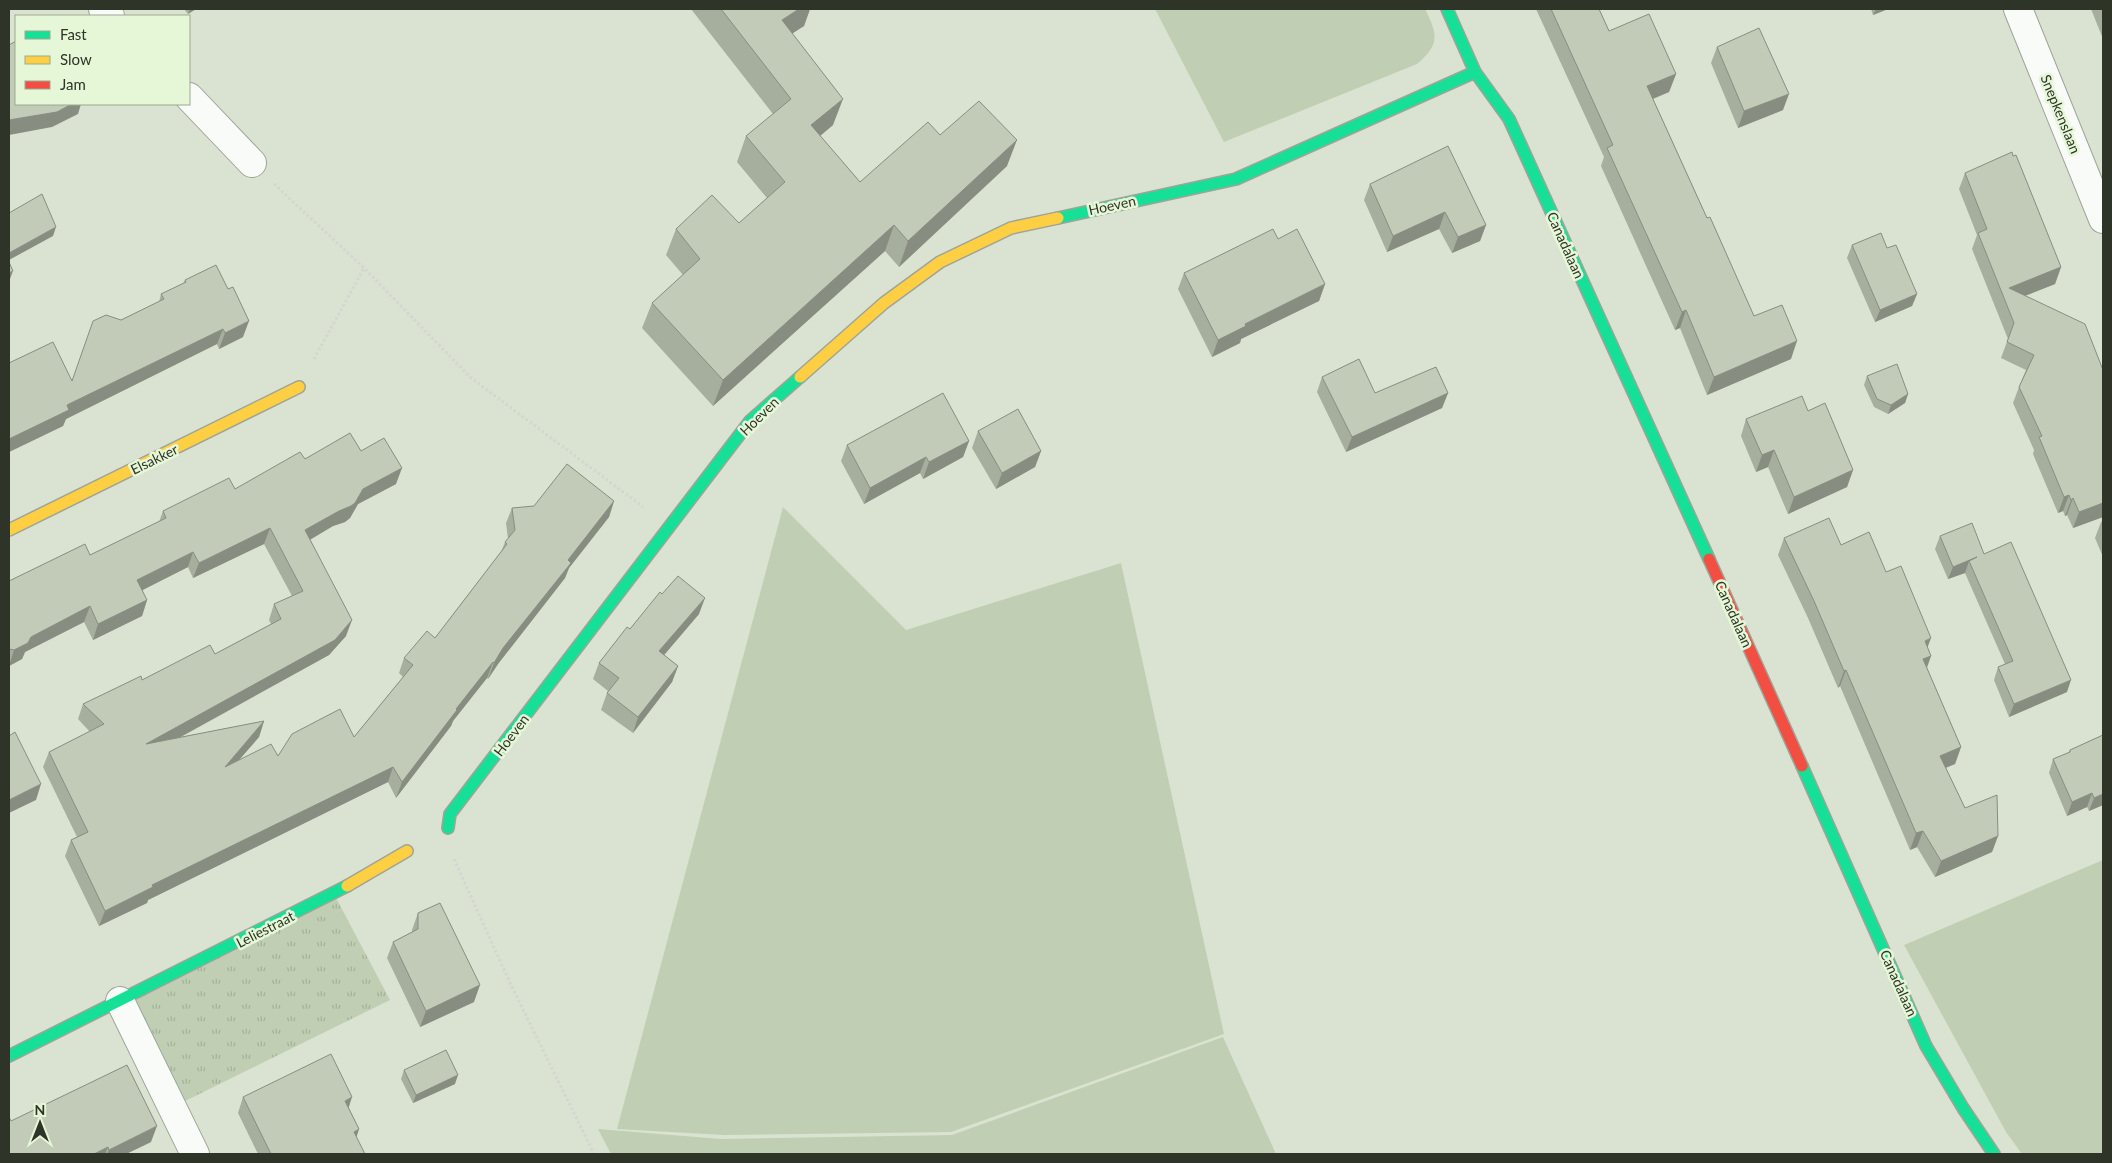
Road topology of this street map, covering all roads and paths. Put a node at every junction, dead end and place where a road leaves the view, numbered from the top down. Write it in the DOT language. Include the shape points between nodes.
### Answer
graph roads {
  1 [pos="1447,9"];
  2 [pos="2018,9"];
  3 [pos="1475,72"];
  4 [pos="190,98"];
  5 [pos="252,163"];
  6 [pos="2103,219"];
  7 [pos="364,268"];
  8 [pos="299,387"];
  9 [pos="670,527"];
  10 [pos="9,530"];
  11 [pos="448,828"];
  12 [pos="407,851"];
  13 [pos="120,1001"];
  14 [pos="9,1056"];
  15 [pos="195,1154"];
  16 [pos="594,1154"];
  17 [pos="1994,1154"];
  1 -- 3 [label="street"];
  2 -- 6 [label="street, Snepkenslaan"];
  3 -- 9 [label="street, Hoeven" via="1236,179 1011,228 940,262 884,303 750,421"];
  3 -- 17 [label="street, Canadalaan" via="1510,119 1926,1046"];
  4 -- 5 [label="street"];
  5 -- 7 [label="path"];
  7 -- 8 [label="path"];
  7 -- 9 [label="path" via="471,378"];
  8 -- 10 [label="street, Elsakker"];
  9 -- 11 [label="street, Hoeven" via="450,814"];
  11 -- 16 [label="path" via="447,844 511,985"];
  12 -- 13 [label="street, Leliestraat" via="334,894"];
  13 -- 14 [label="street, Leliestraat"];
  13 -- 15 [label="street"];
}
